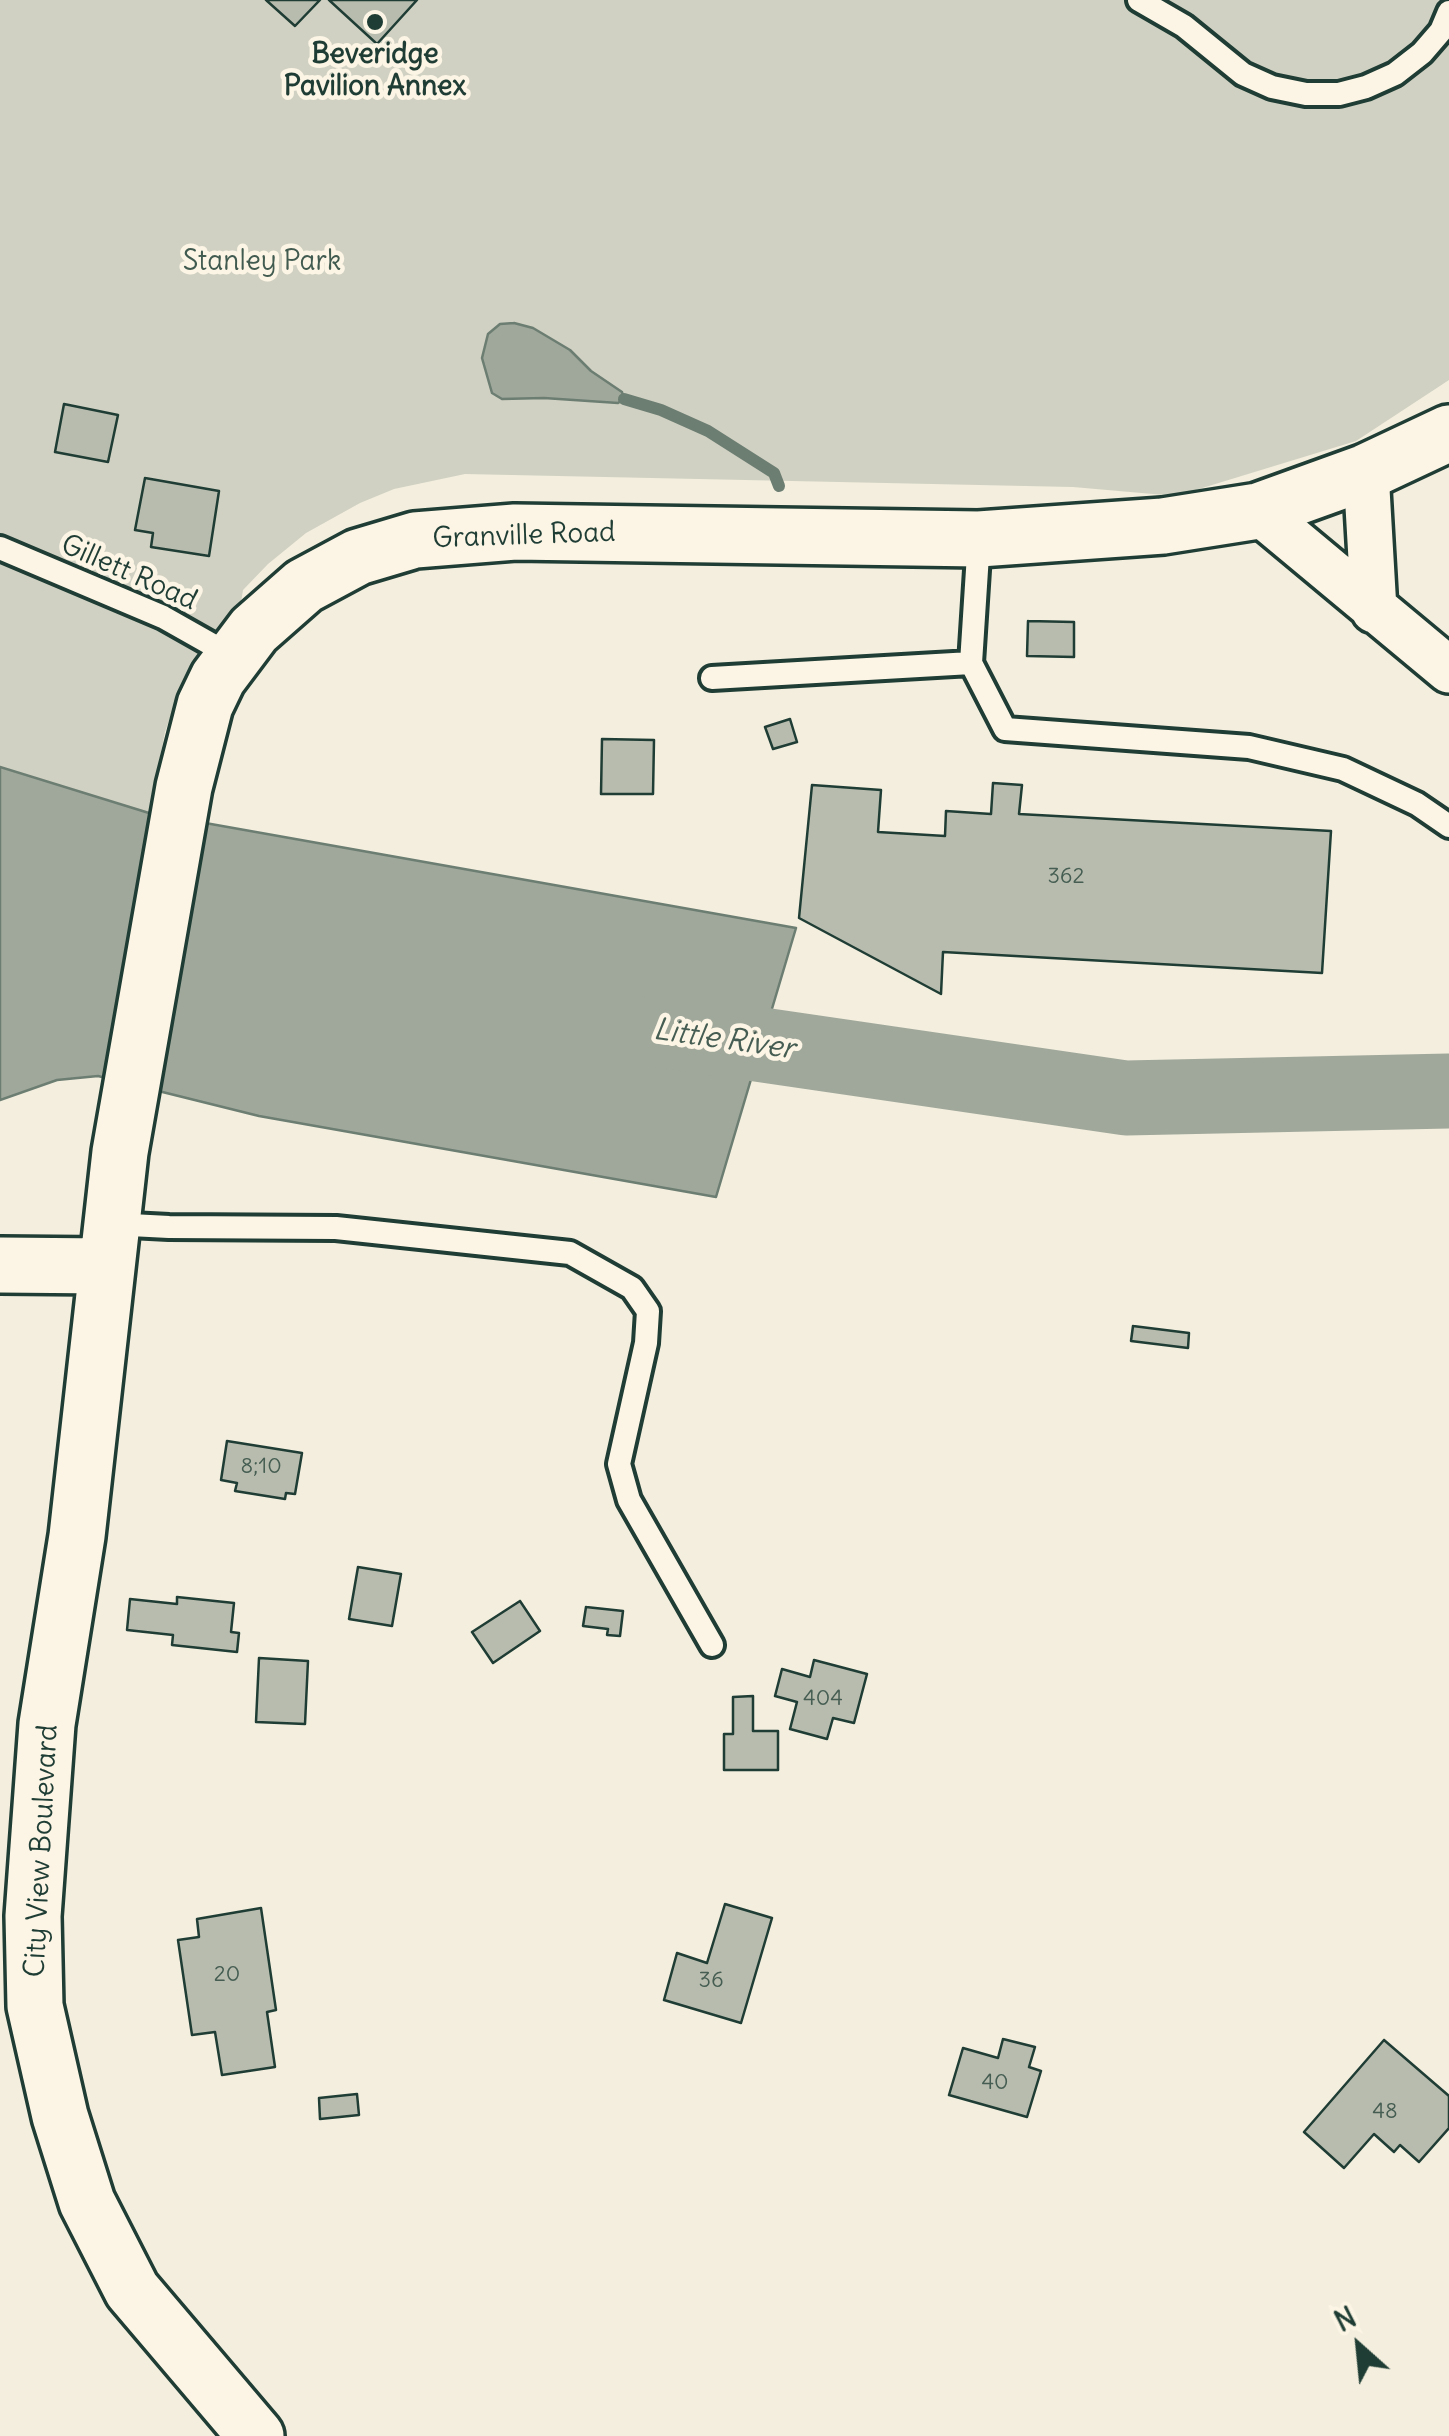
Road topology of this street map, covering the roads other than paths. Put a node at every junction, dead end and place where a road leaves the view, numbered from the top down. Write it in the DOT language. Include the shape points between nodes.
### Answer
graph roads {
  1 [pos="1139,0"];
  2 [pos="1449,12"];
  3 [pos="1449,433"];
  4 [pos="1366,472"];
  5 [pos="1258,511"];
  6 [pos="979,539"];
  7 [pos="0,548"];
  8 [pos="1374,610"];
  9 [pos="232,656"];
  10 [pos="971,663"];
  11 [pos="1449,670"];
  12 [pos="712,678"];
  13 [pos="1449,826"];
  14 [pos="109,1245"];
  15 [pos="0,1265"];
  16 [pos="712,1645"];
  17 [pos="256,2436"];
  1 -- 2 [label="lane" via="1244,74 1306,94 1366,88 1395,74 1422,53"];
  3 -- 4 [label="street, Granville Road"];
  4 -- 5 [label="street, Granville Road"];
  4 -- 8 [label="street"];
  5 -- 6 [label="street, Granville Road" via="1147,528"];
  5 -- 8 [label="street"];
  6 -- 9 [label="street, Granville Road" via="442,536 390,545 329,571 279,606"];
  6 -- 10 [label="lane"];
  7 -- 9 [label="lane, Gillett Road" via="162,617"];
  8 -- 11 [label="street"];
  9 -- 14 [label="street, Granville Road" via="194,740"];
  10 -- 12 [label="lane"];
  10 -- 13 [label="lane" via="1005,728 1249,747 1342,768"];
  14 -- 15 [label="street"];
  14 -- 16 [label="lane" via="169,1227 336,1228 570,1253 632,1288 648,1311 646,1343 619,1464 629,1500"];
  14 -- 17 [label="street, City View Boulevard" via="77,1536 47,1724 33,1916 35,2006 86,2202 132,2290"];
}
